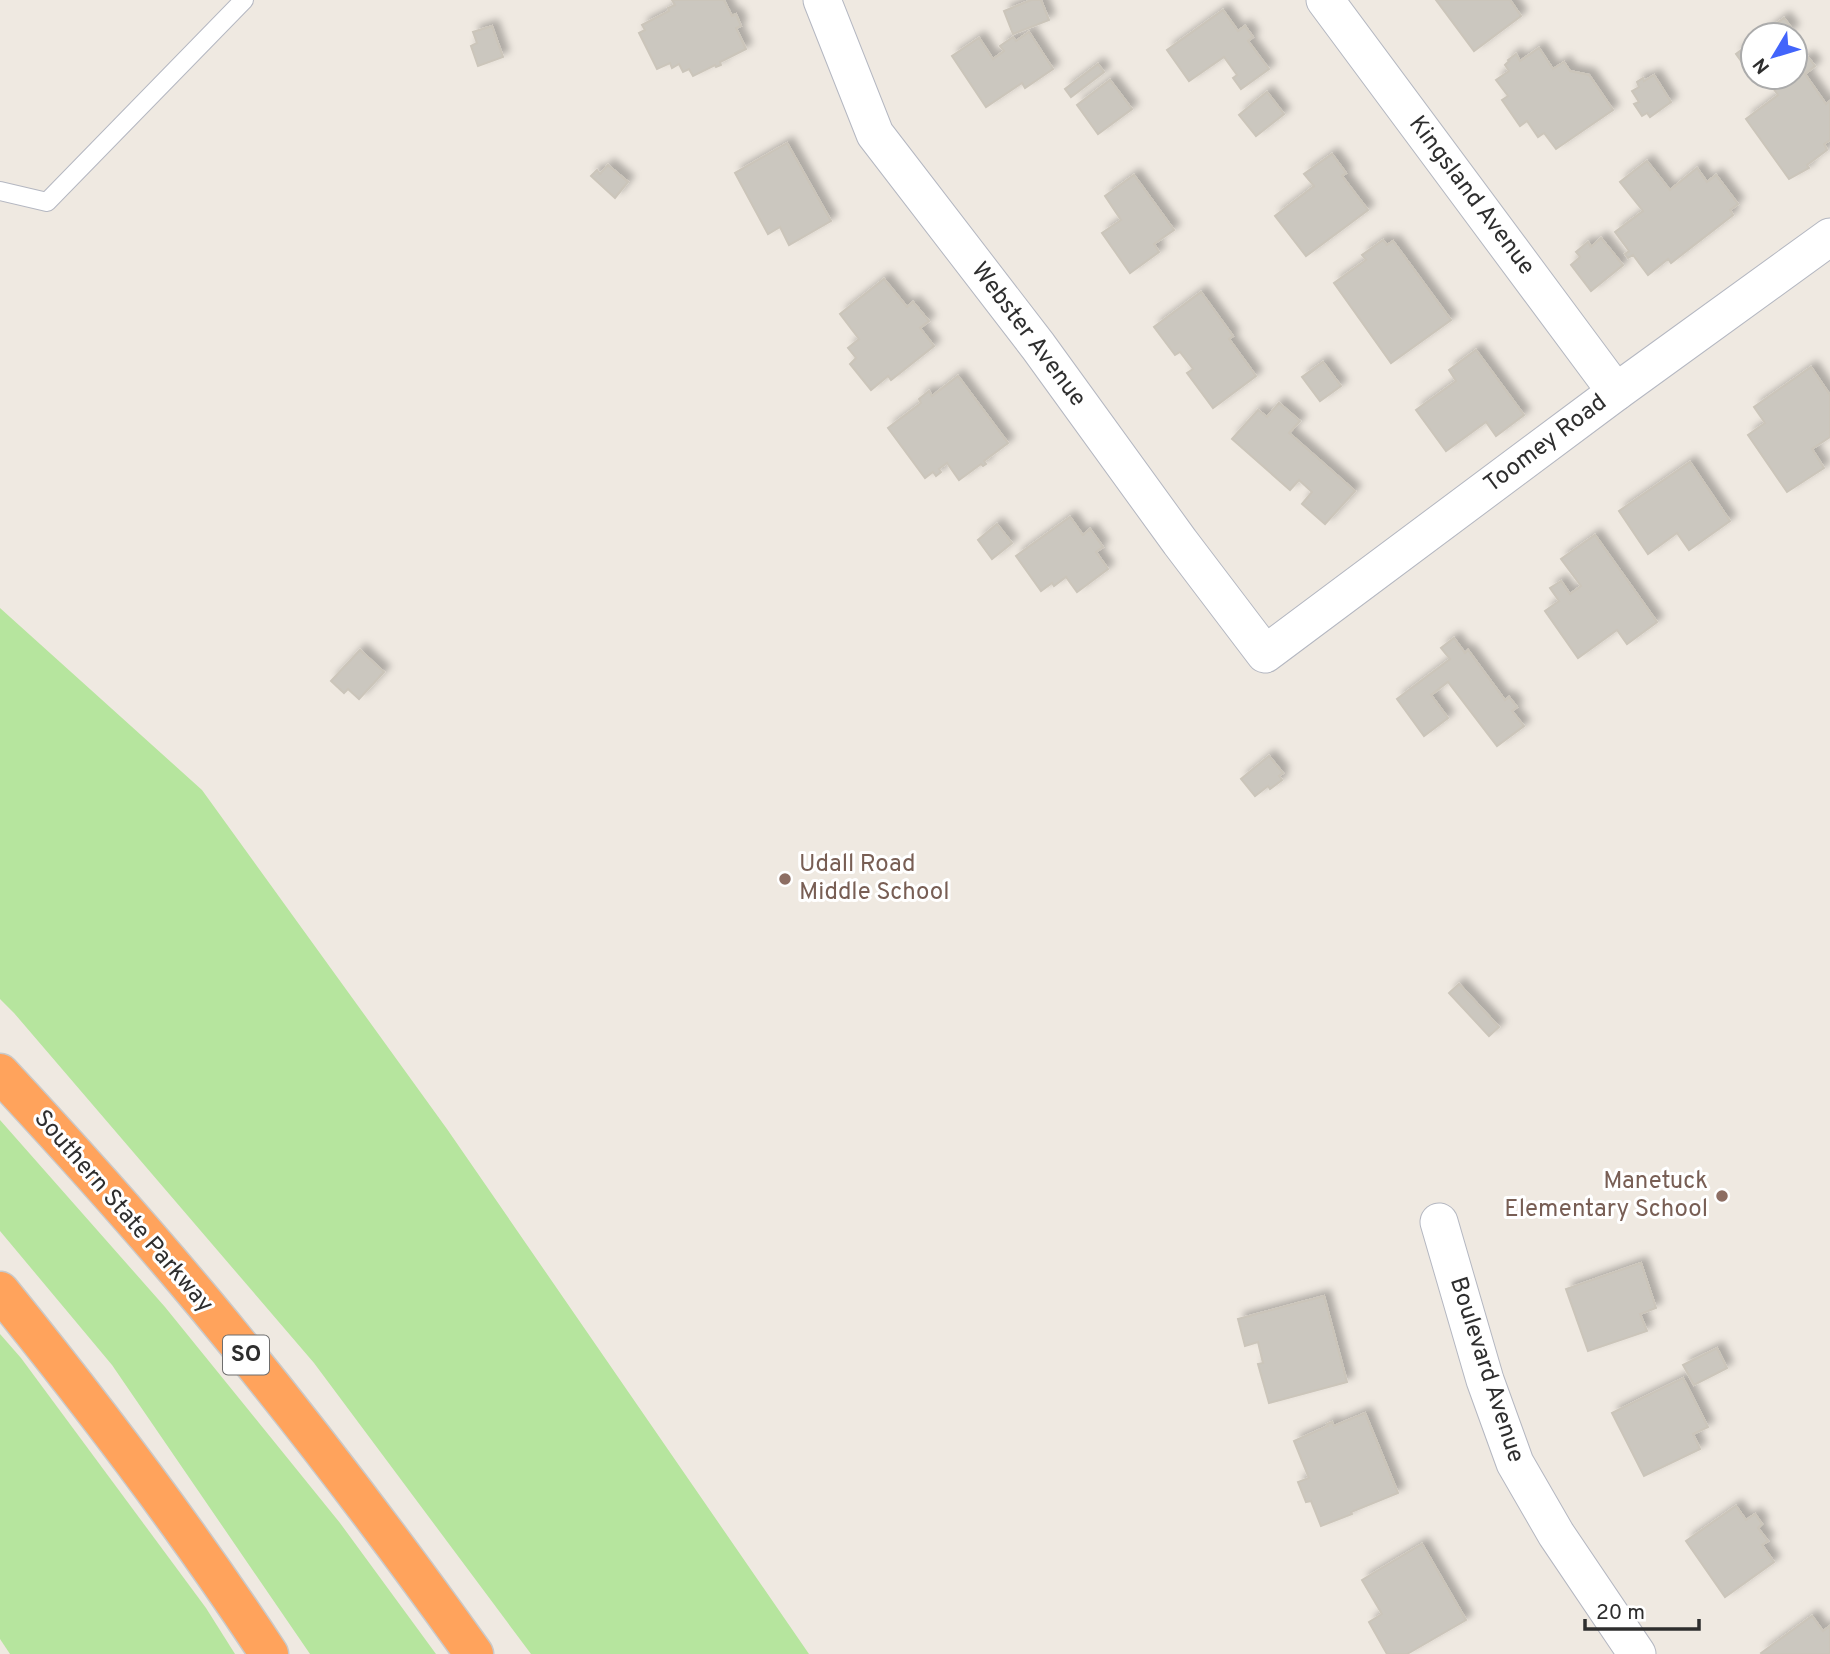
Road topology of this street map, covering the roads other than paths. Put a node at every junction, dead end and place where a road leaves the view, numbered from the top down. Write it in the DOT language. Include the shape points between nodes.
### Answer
graph roads {
  1 [pos="244,0"];
  2 [pos="822,0"];
  3 [pos="1325,0"];
  4 [pos="0,191"];
  5 [pos="1830,237"];
  6 [pos="1616,392"];
  7 [pos="1265,654"];
  8 [pos="0,1073"];
  9 [pos="1439,1222"];
  10 [pos="0,1291"];
  11 [pos="269,1654"];
  12 [pos="474,1654"];
  13 [pos="1637,1654"];
  1 -- 4 [label="lane" via="47,202"];
  2 -- 7 [label="street, Webster Avenue" via="875,134"];
  3 -- 6 [label="street, Kingsland Avenue"];
  5 -- 6 [label="street, Toomey Road"];
  6 -- 7 [label="street, Toomey Road"];
  8 -- 12 [label="highway, Southern State Parkway / SO" via="220,1323 342,1476"];
  9 -- 13 [label="street, Boulevard Avenue" via="1485,1380 1515,1463 1556,1534"];
  10 -- 11 [label="highway" via="100,1417"];
}
